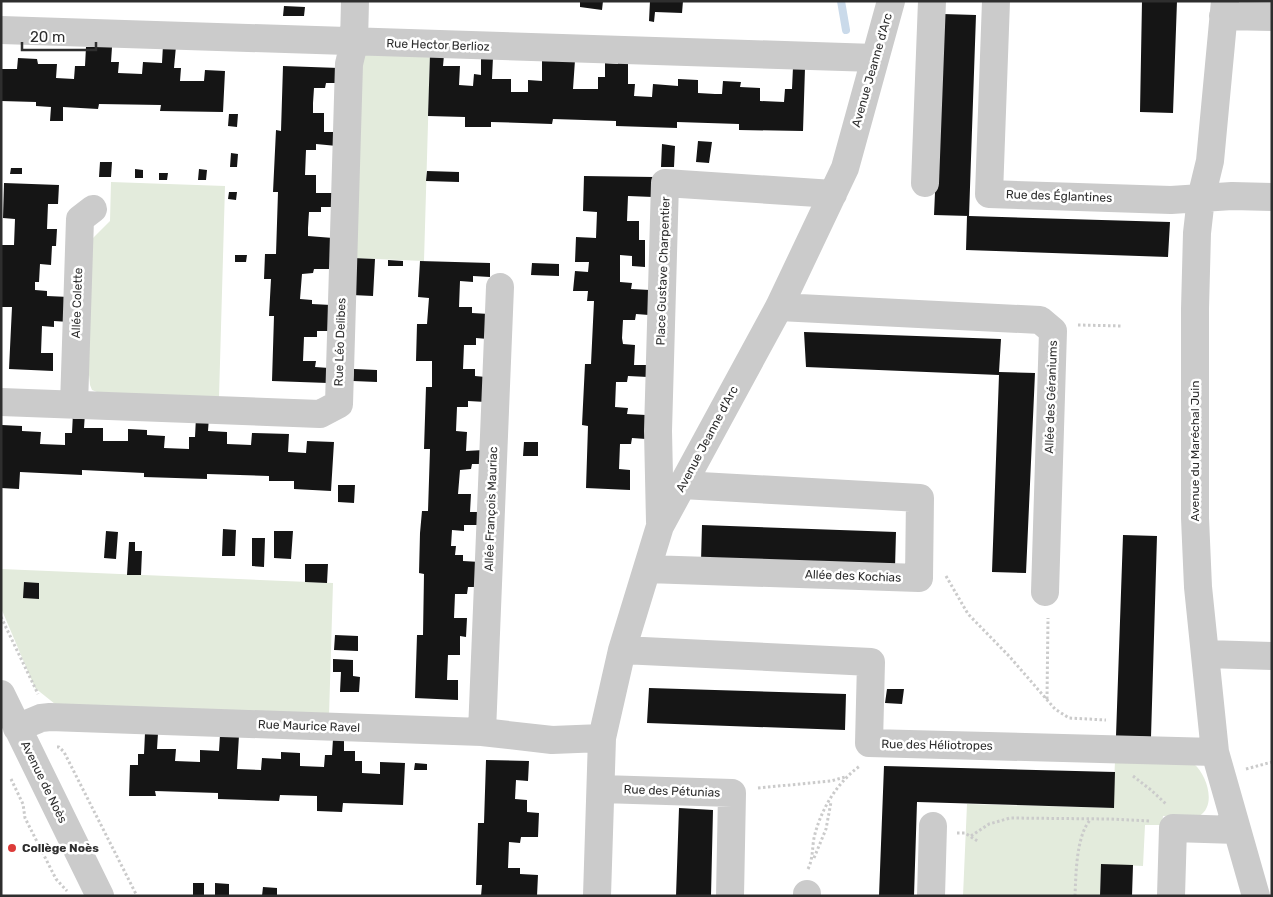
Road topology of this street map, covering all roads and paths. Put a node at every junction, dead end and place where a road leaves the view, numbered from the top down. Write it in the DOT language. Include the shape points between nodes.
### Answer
graph roads {
  1 [pos="355,1"];
  2 [pos="891,1"];
  3 [pos="932,1"];
  4 [pos="996,1"];
  5 [pos="1224,9"];
  6 [pos="1272,17"];
  7 [pos="1,30"];
  8 [pos="354,42"];
  9 [pos="875,58"];
  10 [pos="925,183"];
  11 [pos="833,194"];
  12 [pos="1272,197"];
  13 [pos="1201,198"];
  14 [pos="93,209"];
  15 [pos="500,287"];
  16 [pos="778,307"];
  17 [pos="1045,324"];
  18 [pos="1123,326"];
  19 [pos="1,402"];
  20 [pos="74,404"];
  21 [pos="682,485"];
  22 [pos="660,526"];
  23 [pos="919,549"];
  24 [pos="647,568"];
  25 [pos="1045,592"];
  26 [pos="1,617"];
  27 [pos="622,650"];
  28 [pos="1206,654"];
  29 [pos="1272,656"];
  30 [pos="1,694"];
  31 [pos="1047,700"];
  32 [pos="50,717"];
  33 [pos="1106,720"];
  34 [pos="17,728"];
  35 [pos="482,732"];
  36 [pos="602,738"];
  37 [pos="59,747"];
  38 [pos="51,748"];
  39 [pos="1118,749"];
  40 [pos="1216,752"];
  41 [pos="865,762"];
  42 [pos="8,773"];
  43 [pos="846,776"];
  44 [pos="600,789"];
  45 [pos="732,793"];
  46 [pos="832,798"];
  47 [pos="1172,818"];
  48 [pos="1090,820"];
  49 [pos="933,826"];
  50 [pos="1237,830"];
  51 [pos="971,836"];
  52 [pos="812,860"];
  53 [pos="70,895"];
  54 [pos="807,895"];
  55 [pos="100,896"];
  56 [pos="136,896"];
  57 [pos="597,896"];
  58 [pos="730,896"];
  59 [pos="931,896"];
  60 [pos="1075,896"];
  61 [pos="1171,896"];
  62 [pos="1256,896"];
  1 -- 8 [label="street, Rue Léo Delibes"];
  2 -- 9 [label="street, Avenue Jeanne d'Arc"];
  3 -- 10 [label="street"];
  4 -- 13 [label="street, Rue des Églantines" via="989,194 1171,200"];
  5 -- 6 [label="street"];
  5 -- 13 [label="street, Avenue du Maréchal Juin" via="1210,161"];
  7 -- 8 [label="street, Rue Hector Berlioz"];
  8 -- 9 [label="street, Rue Hector Berlioz"];
  8 -- 20 [label="street, Rue Léo Delibes" via="349,64 339,404 320,414"];
  9 -- 11 [label="street, Avenue Jeanne d'Arc" via="845,168"];
  11 -- 16 [label="street, Avenue Jeanne d'Arc"];
  11 -- 22 [label="street, Place Gustave Charpentier" via="665,183 658,431"];
  12 -- 13 [label="street"];
  13 -- 28 [label="street, Avenue du Maréchal Juin" via="1195,310 1195,518 1198,587"];
  14 -- 20 [label="street, Allée Colette" via="80,218"];
  15 -- 35 [label="street, Allée François Mauriac"];
  16 -- 17 [label="street, Allée des Géraniums" via="1040,320"];
  16 -- 21 [label="street, Avenue Jeanne d'Arc"];
  17 -- 18 [label="path"];
  17 -- 25 [label="street, Allée des Géraniums" via="1053,331"];
  19 -- 20 [label="street, Rue Léo Delibes"];
  21 -- 22 [label="street, Avenue Jeanne d'Arc"];
  21 -- 23 [label="street, Allée des Kochias" via="920,498"];
  22 -- 24 [label="street, Avenue Jeanne d'Arc"];
  23 -- 24 [label="street, Allée des Kochias" via="919,578"];
  23 -- 31 [label="path" via="947,577 968,614"];
  24 -- 27 [label="street, Avenue Jeanne d'Arc"];
  25 -- 31 [label="path" via="1042,605 1048,614"];
  26 -- 32 [label="path"];
  27 -- 36 [label="street, Avenue Jeanne d'Arc"];
  27 -- 39 [label="street, Rue des Héliotropes" via="871,662 869,743"];
  28 -- 29 [label="street"];
  28 -- 40 [label="street, Avenue du Maréchal Juin"];
  30 -- 34 [label="street, Avenue de Noès"];
  31 -- 33 [label="path" via="1069,718"];
  32 -- 34 [label="street, Rue Maurice Ravel"];
  32 -- 35 [label="street, Rue Maurice Ravel"];
  32 -- 37 [label="path"];
  34 -- 55 [label="street, Avenue de Noès"];
  35 -- 36 [label="street, Rue Maurice Ravel" via="552,740"];
  36 -- 44 [label="street, Avenue Jeanne d'Arc"];
  37 -- 38 [label="path"];
  37 -- 56 [label="path"];
  39 -- 40 [label="street, Rue des Héliotropes"];
  39 -- 47 [label="path" via="1135,779 1151,790"];
  40 -- 50 [label="street, Avenue du Maréchal Juin"];
  41 -- 43 [label="path"];
  42 -- 53 [label="path" via="23,804 25,818 56,879"];
  43 -- 45 [label="path" via="831,782"];
  43 -- 46 [label="path"];
  44 -- 45 [label="street, Rue des Pétunias"];
  44 -- 57 [label="street, Avenue Jeanne d'Arc"];
  45 -- 58 [label="street, Rue des Pétunias"];
  46 -- 52 [label="path" via="826,830"];
  46 -- 52 [label="path" via="818,826"];
  47 -- 48 [label="path" via="1161,822"];
  47 -- 50 [label="street"];
  47 -- 61 [label="street"];
  48 -- 51 [label="path" via="1010,818 988,824"];
  48 -- 60 [label="path" via="1078,856"];
  49 -- 59 [label="street"];
  50 -- 62 [label="street, Avenue du Maréchal Juin"];
  52 -- 54 [label="path" via="801,882"];
}
